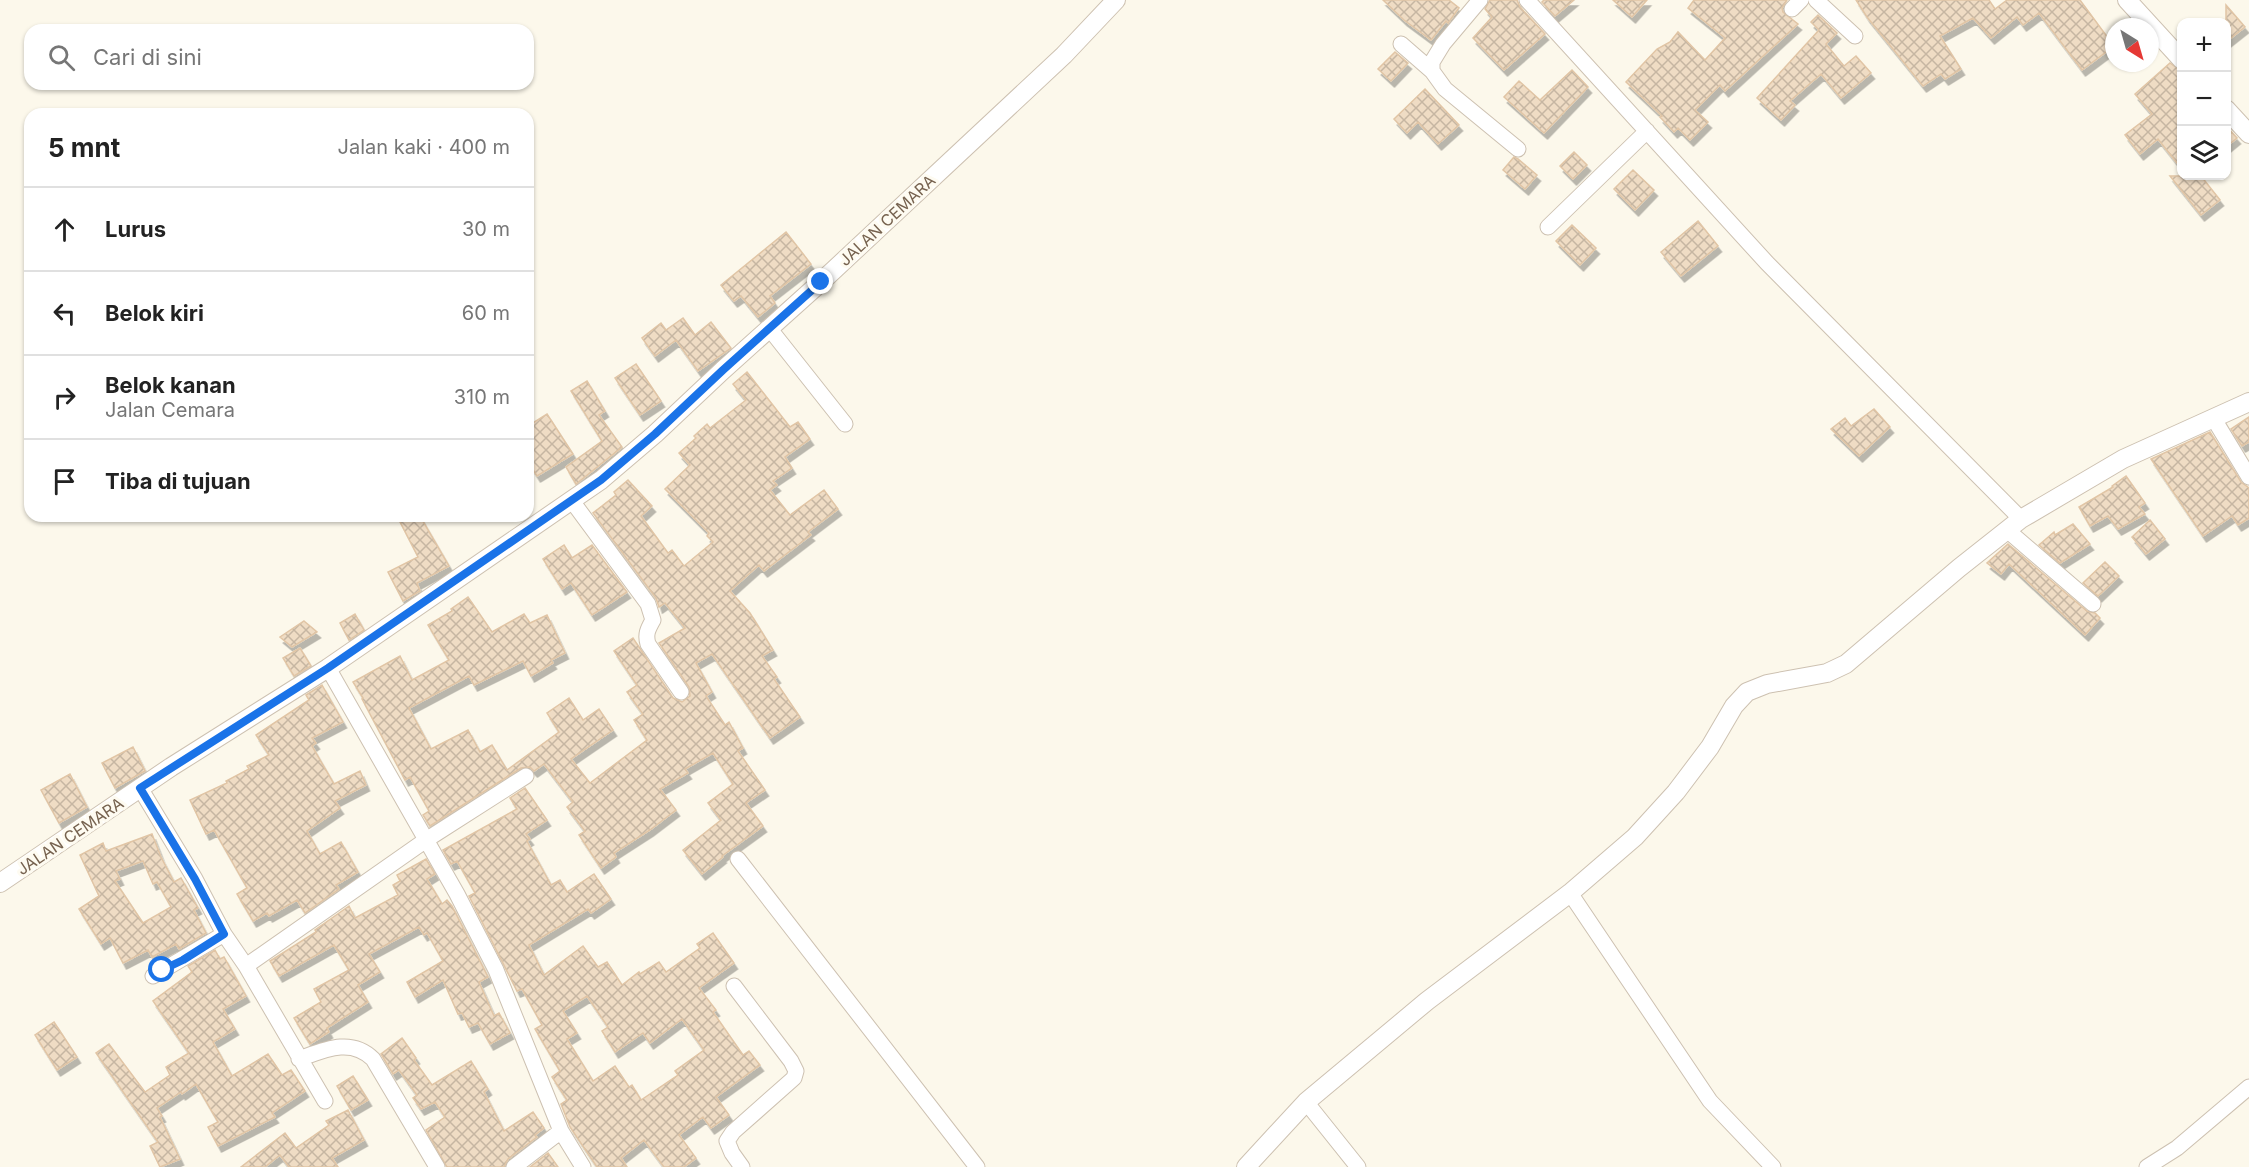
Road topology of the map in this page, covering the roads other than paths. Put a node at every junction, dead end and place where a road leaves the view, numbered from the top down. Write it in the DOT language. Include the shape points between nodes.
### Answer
graph roads {
  1 [pos="1116,0"];
  2 [pos="1480,0"];
  3 [pos="1527,0"];
  4 [pos="1816,0"];
  5 [pos="2127,0"];
  6 [pos="1856,36"];
  7 [pos="1401,44"];
  8 [pos="2177,56"];
  9 [pos="1432,71"];
  10 [pos="2231,114"];
  11 [pos="1647,131"];
  12 [pos="2249,134"];
  13 [pos="1518,149"];
  14 [pos="1548,227"];
  15 [pos="770,328"];
  16 [pos="2249,402"];
  17 [pos="2214,419"];
  18 [pos="845,424"];
  19 [pos="2249,477"];
  20 [pos="572,501"];
  21 [pos="2022,519"];
  22 [pos="2007,530"];
  23 [pos="2093,604"];
  24 [pos="328,668"];
  25 [pos="681,692"];
  26 [pos="526,776"];
  27 [pos="140,788"];
  28 [pos="426,840"];
  29 [pos="738,859"];
  30 [pos="0,883"];
  31 [pos="1570,893"];
  32 [pos="224,934"];
  33 [pos="246,966"];
  34 [pos="153,976"];
  35 [pos="734,986"];
  36 [pos="299,1059"];
  37 [pos="2249,1087"];
  38 [pos="325,1101"];
  39 [pos="1306,1102"];
  40 [pos="561,1131"];
  41 [pos="437,1167"];
  42 [pos="514,1167"];
  43 [pos="584,1167"];
  44 [pos="742,1167"];
  45 [pos="977,1167"];
  46 [pos="1246,1167"];
  47 [pos="1358,1167"];
  48 [pos="1773,1167"];
  49 [pos="2147,1167"];
  1 -- 15 [label="street, JALAN CEMARA" via="1064,55"];
  2 -- 9 [label="street" via="1443,44 1432,62"];
  3 -- 11 [label="street"];
  4 -- 6 [label="street"];
  5 -- 8 [label="street"];
  7 -- 9 [label="street"];
  9 -- 13 [label="street" via="1445,89"];
  10 -- 12 [label="street"];
  11 -- 14 [label="street"];
  11 -- 21 [label="street" via="1767,263"];
  15 -- 18 [label="street"];
  15 -- 20 [label="street, JALAN CEMARA" via="655,434"];
  16 -- 17 [label="street"];
  17 -- 19 [label="street"];
  17 -- 21 [label="street" via="2123,459"];
  20 -- 24 [label="street, JALAN CEMARA"];
  20 -- 25 [label="street" via="648,604 653,620 647,631 648,644"];
  21 -- 22 [label="street"];
  22 -- 23 [label="street"];
  22 -- 31 [label="street" via="1846,664 1827,673 1767,684 1747,692 1676,792 1635,837"];
  24 -- 27 [label="street, JALAN CEMARA"];
  24 -- 28 [label="street"];
  26 -- 28 [label="street"];
  27 -- 30 [label="street, JALAN CEMARA"];
  27 -- 32 [label="street"];
  28 -- 33 [label="street"];
  28 -- 40 [label="street" via="496,970"];
  29 -- 45 [label="street"];
  31 -- 39 [label="street" via="1427,1001"];
  31 -- 48 [label="street" via="1710,1101"];
  32 -- 33 [label="street"];
  32 -- 34 [label="street"];
  33 -- 36 [label="street"];
  35 -- 44 [label="street" via="796,1071 794,1078 727,1141"];
  36 -- 38 [label="street"];
  36 -- 41 [label="street" via="331,1048 355,1047 366,1052"];
  37 -- 49 [label="street" via="2177,1148"];
  39 -- 46 [label="street"];
  39 -- 47 [label="street"];
  40 -- 42 [label="street"];
  40 -- 43 [label="street"];
}
